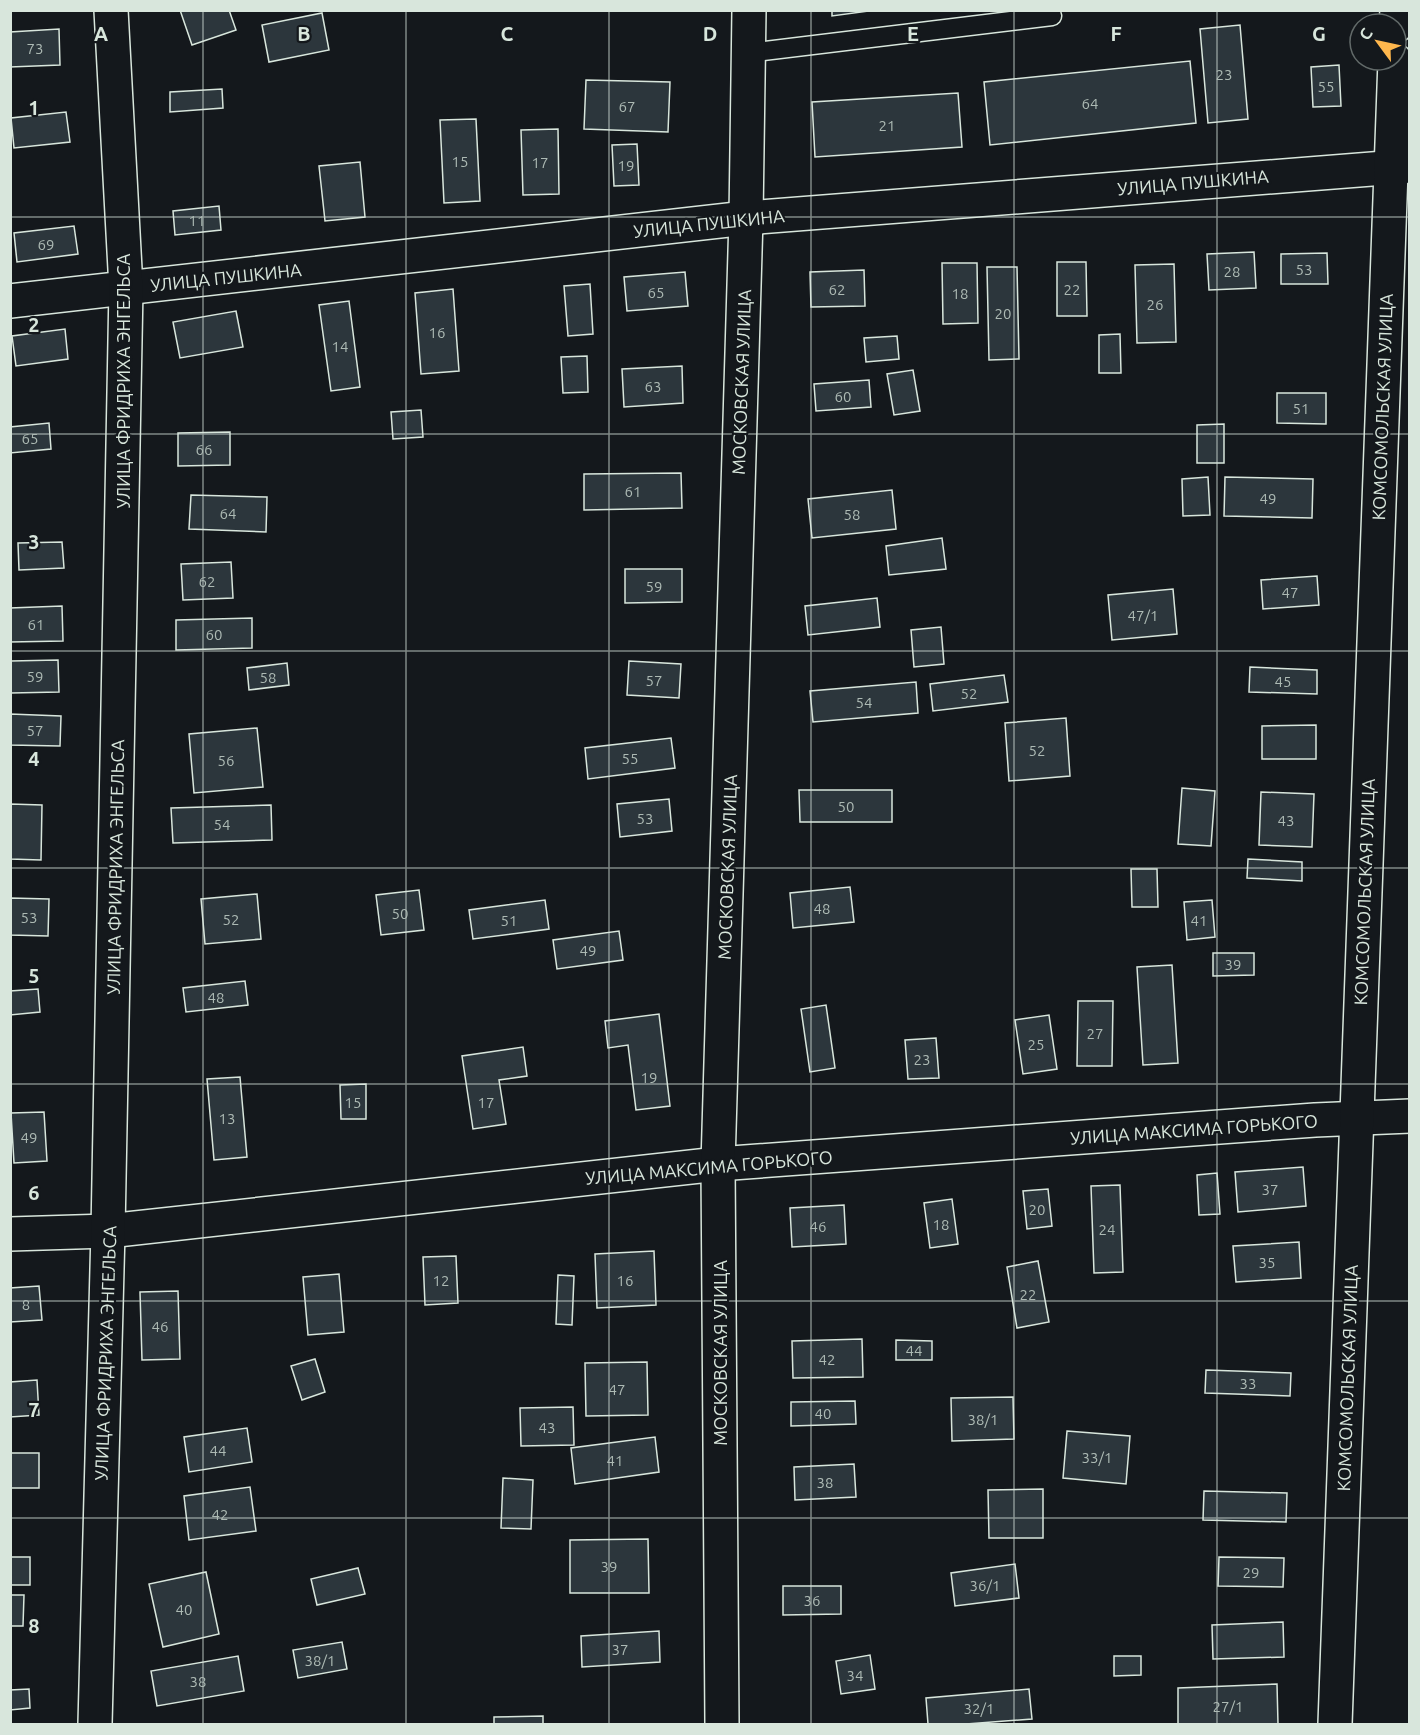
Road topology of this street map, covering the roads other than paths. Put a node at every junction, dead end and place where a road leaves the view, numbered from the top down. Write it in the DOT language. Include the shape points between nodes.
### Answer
graph roads {
  1 [pos="111,10"];
  2 [pos="749,10"];
  3 [pos="1052,16"];
  4 [pos="748,53"];
  5 [pos="1396,72"];
  6 [pos="1400,167"];
  7 [pos="746,218"];
  8 [pos="126,288"];
  9 [pos="10,301"];
  10 [pos="1410,1116"];
  11 [pos="1355,1118"];
  12 [pos="718,1164"];
  13 [pos="108,1231"];
  14 [pos="10,1234"];
  15 [pos="95,1725"];
  16 [pos="722,1725"];
  17 [pos="1335,1725"];
  1 -- 8 [label="street, УЛИЦА ФРИДРИХА ЭНГЕЛЬСА"];
  2 -- 4 [label="street, МОСКОВСКАЯ УЛИЦА"];
  3 -- 4 [label="lane"];
  4 -- 7 [label="street, МОСКОВСКАЯ УЛИЦА"];
  5 -- 6 [label="street, КОМСОМОЛЬСКАЯ УЛИЦА"];
  6 -- 7 [label="street, УЛИЦА ПУШКИНА"];
  6 -- 11 [label="street, КОМСОМОЛЬСКАЯ УЛИЦА"];
  7 -- 8 [label="street, УЛИЦА ПУШКИНА"];
  7 -- 12 [label="street, МОСКОВСКАЯ УЛИЦА"];
  8 -- 9 [label="street, УЛИЦА ПУШКИНА"];
  8 -- 13 [label="street, УЛИЦА ФРИДРИХА ЭНГЕЛЬСА"];
  10 -- 11 [label="street, УЛИЦА МАКСИМА ГОРЬКОГО"];
  11 -- 12 [label="street, УЛИЦА МАКСИМА ГОРЬКОГО"];
  11 -- 17 [label="street, КОМСОМОЛЬСКАЯ УЛИЦА"];
  12 -- 13 [label="street, УЛИЦА МАКСИМА ГОРЬКОГО"];
  12 -- 16 [label="street, МОСКОВСКАЯ УЛИЦА"];
  13 -- 14 [label="street, УЛИЦА МАКСИМА ГОРЬКОГО"];
  13 -- 15 [label="street, УЛИЦА ФРИДРИХА ЭНГЕЛЬСА"];
}
